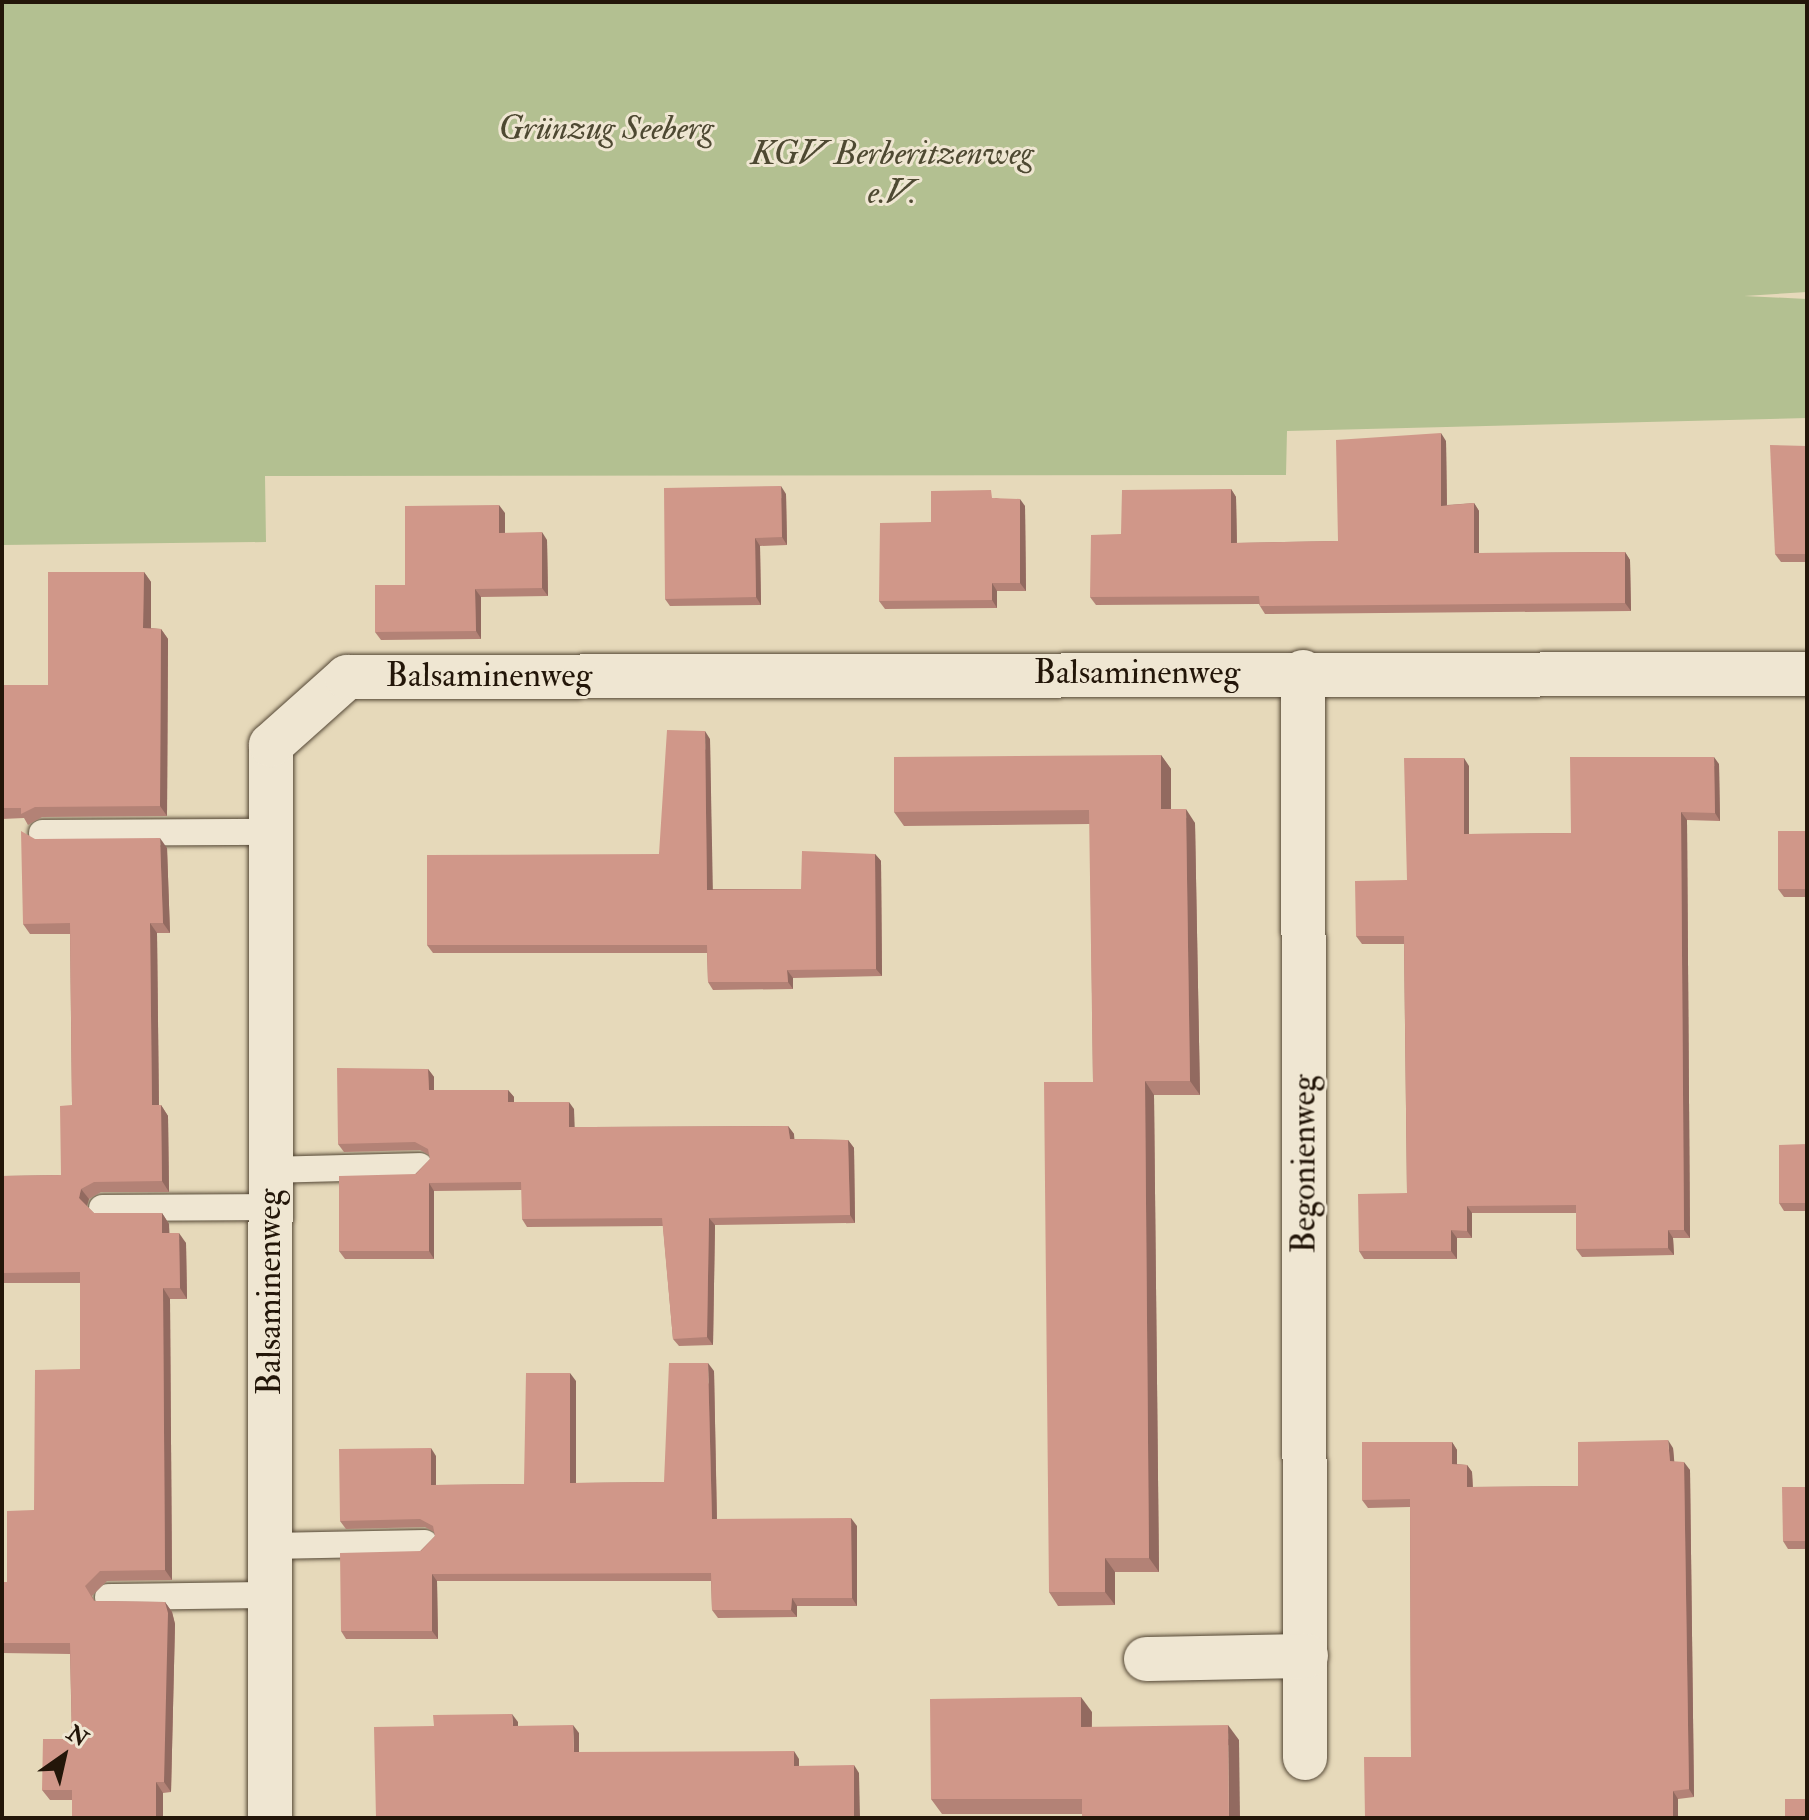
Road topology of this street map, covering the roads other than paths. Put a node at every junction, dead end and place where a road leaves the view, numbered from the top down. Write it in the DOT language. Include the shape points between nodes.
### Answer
graph roads {
  1 [pos="1303,672"];
  2 [pos="1807,674"];
  3 [pos="271,832"];
  4 [pos="42,833"];
  5 [pos="420,1166"];
  6 [pos="270,1188"];
  7 [pos="102,1208"];
  8 [pos="425,1543"];
  9 [pos="270,1546"];
  10 [pos="270,1595"];
  11 [pos="108,1597"];
  12 [pos="1306,1656"];
  13 [pos="1146,1659"];
  14 [pos="1305,1758"];
  15 [pos="270,1818"];
  1 -- 2 [label="street, Balsaminenweg"];
  1 -- 3 [label="street, Balsaminenweg" via="347,677 271,745"];
  1 -- 12 [label="street, Begonienweg"];
  3 -- 4 [label="lane"];
  3 -- 6 [label="street, Balsaminenweg"];
  5 -- 6 [label="lane"];
  6 -- 7 [label="lane"];
  6 -- 9 [label="street, Balsaminenweg"];
  8 -- 9 [label="lane"];
  9 -- 10 [label="street, Balsaminenweg"];
  10 -- 11 [label="lane"];
  10 -- 15 [label="street, Balsaminenweg"];
  12 -- 13 [label="street"];
  12 -- 14 [label="street, Begonienweg"];
}
